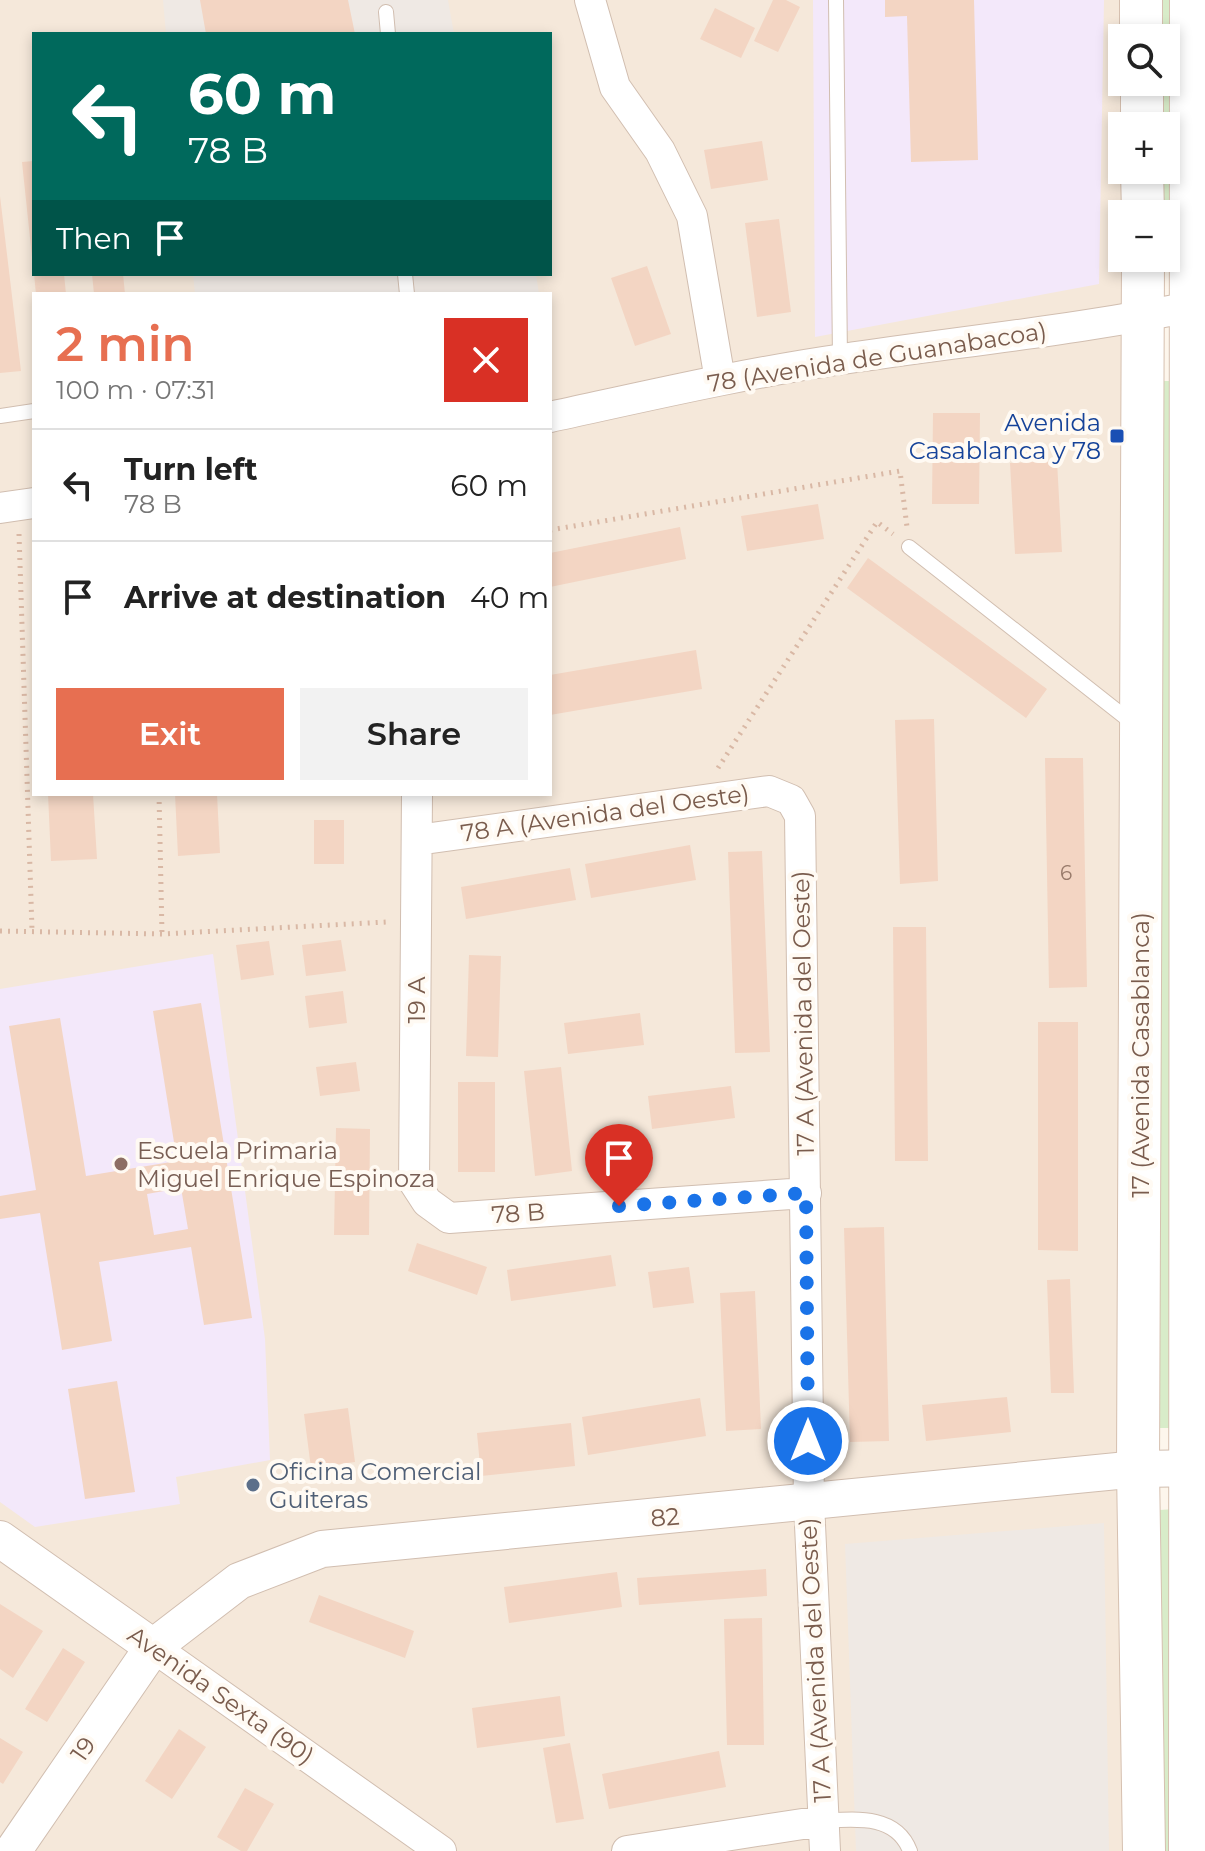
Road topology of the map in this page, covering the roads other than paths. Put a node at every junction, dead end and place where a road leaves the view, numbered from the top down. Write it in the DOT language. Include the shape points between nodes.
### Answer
graph roads {
  1 [pos="590,0"];
  2 [pos="836,0"];
  3 [pos="1141,0"];
  4 [pos="1191,0"];
  5 [pos="386,12"];
  6 [pos="1141,24"];
  7 [pos="388,32"];
  8 [pos="1143,272"];
  9 [pos="1198,305"];
  10 [pos="1143,316"];
  11 [pos="840,359"];
  12 [pos="720,380"];
  13 [pos="32,411"];
  14 [pos="0,416"];
  15 [pos="552,417"];
  16 [pos="909,547"];
  17 [pos="1141,731"];
  18 [pos="417,796"];
  19 [pos="791,800"];
  20 [pos="417,840"];
  21 [pos="806,1193"];
  22 [pos="427,1202"];
  23 [pos="1198,1468"];
  24 [pos="1138,1469"];
  25 [pos="809,1503"];
  26 [pos="0,1539"];
  27 [pos="153,1647"];
  28 [pos="822,1821"];
  29 [pos="13,1851"];
  30 [pos="441,1851"];
  31 [pos="627,1851"];
  32 [pos="825,1851"];
  33 [pos="910,1851"];
  34 [pos="1144,1851"];
  35 [pos="1190,1851"];
  1 -- 12 [label="street" via="615,87 660,151 692,216"];
  2 -- 11 [label="lane"];
  3 -- 6 [label="main road"];
  4 -- 9 [label="main road, 17 (Avenida Casablanca)"];
  5 -- 7 [label="lane"];
  8 -- 10 [label="main road, 17 (Avenida Casablanca)"];
  9 -- 10 [label="street, 78 (Avenida de Guanabacoa)"];
  9 -- 23 [label="main road, 17 (Avenida Casablanca)"];
  10 -- 11 [label="street, 78 (Avenida de Guanabacoa)"];
  10 -- 17 [label="main road, 17 (Avenida Casablanca)"];
  11 -- 12 [label="street, 78 (Avenida de Guanabacoa)"];
  12 -- 15 [label="street, 78 (Avenida de Guanabacoa)"];
  13 -- 14 [label="lane"];
  16 -- 17 [label="lane"];
  17 -- 24 [label="main road, 17 (Avenida Casablanca)"];
  18 -- 20 [label="street, 19 A"];
  19 -- 20 [label="street, 78 A (Avenida del Oeste)" via="769,791"];
  19 -- 21 [label="street, 17 A (Avenida del Oeste)" via="800,816"];
  20 -- 22 [label="street, 19 A" via="414,1182"];
  21 -- 22 [label="street, 78 B" via="449,1218"];
  21 -- 25 [label="street, 17 A (Avenida del Oeste)"];
  23 -- 24 [label="street, 82"];
  23 -- 35 [label="main road, 17 (Avenida Casablanca)"];
  24 -- 25 [label="street, 82"];
  24 -- 34 [label="main road, 17 (Avenida Casablanca)"];
  25 -- 27 [label="street, 82" via="322,1549 239,1581"];
  25 -- 28 [label="street, 17 A (Avenida del Oeste)"];
  26 -- 27 [label="street, Avenida Sexta (90)"];
  27 -- 29 [label="street, 19"];
  27 -- 30 [label="street, Avenida Sexta (90)"];
  28 -- 31 [label="street"];
  28 -- 32 [label="street, 17 A (Avenida del Oeste)"];
  28 -- 33 [label="lane" via="866,1818 885,1825 907,1842"];
}
